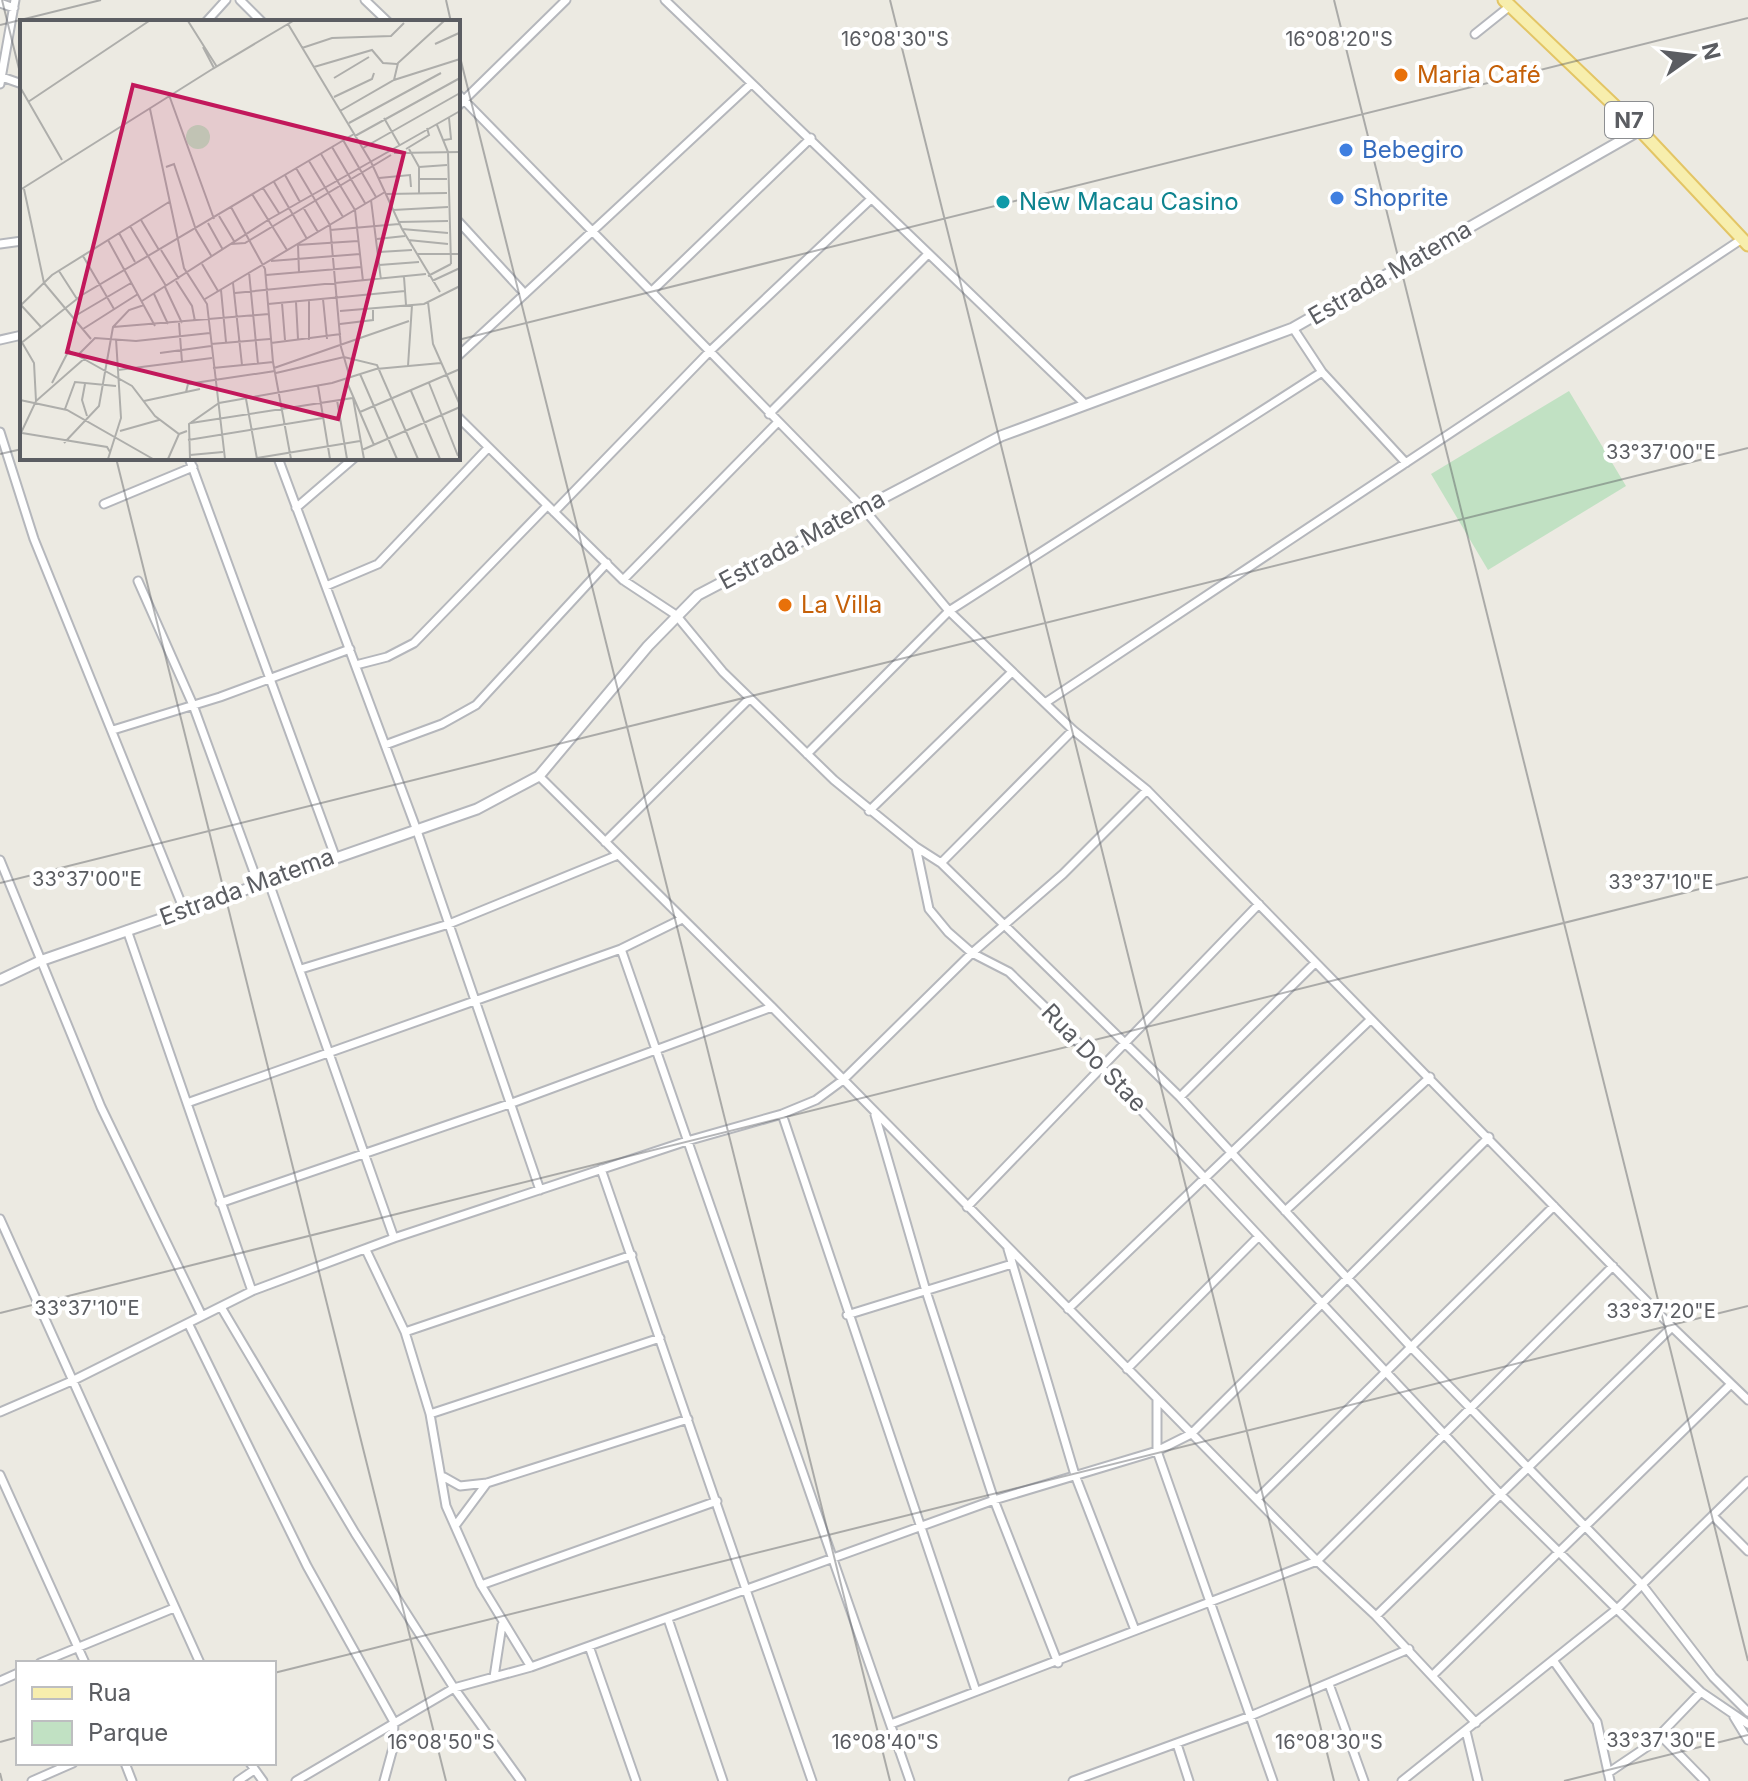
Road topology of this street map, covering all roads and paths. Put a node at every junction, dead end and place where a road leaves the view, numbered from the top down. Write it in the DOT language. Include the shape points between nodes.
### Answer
graph roads {
  1 [pos="226,0"];
  2 [pos="240,0"];
  3 [pos="365,0"];
  4 [pos="566,0"];
  5 [pos="665,0"];
  6 [pos="0,3"];
  7 [pos="1507,3"];
  8 [pos="14,4"];
  9 [pos="208,20"];
  10 [pos="260,20"];
  11 [pos="386,20"];
  12 [pos="1475,34"];
  13 [pos="1,81"];
  14 [pos="751,84"];
  15 [pos="460,100"];
  16 [pos="1640,130"];
  17 [pos="811,138"];
  18 [pos="871,199"];
  19 [pos="460,223"];
  20 [pos="593,229"];
  21 [pos="20,241"];
  22 [pos="1745,242"];
  23 [pos="0,244"];
  24 [pos="927,255"];
  25 [pos="652,291"];
  26 [pos="525,294"];
  27 [pos="1293,328"];
  28 [pos="20,335"];
  29 [pos="0,340"];
  30 [pos="460,350"];
  31 [pos="710,351"];
  32 [pos="1322,372"];
  33 [pos="1084,403"];
  34 [pos="769,414"];
  35 [pos="460,419"];
  36 [pos="777,423"];
  37 [pos="0,432"];
  38 [pos="487,449"];
  39 [pos="190,460"];
  40 [pos="279,460"];
  41 [pos="352,460"];
  42 [pos="1406,463"];
  43 [pos="193,467"];
  44 [pos="104,504"];
  45 [pos="296,508"];
  46 [pos="863,508"];
  47 [pos="551,509"];
  48 [pos="607,563"];
  49 [pos="623,580"];
  50 [pos="138,581"];
  51 [pos="326,586"];
  52 [pos="949,611"];
  53 [pos="676,615"];
  54 [pos="350,649"];
  55 [pos="356,665"];
  56 [pos="1012,672"];
  57 [pos="270,679"];
  58 [pos="750,698"];
  59 [pos="1045,703"];
  60 [pos="193,705"];
  61 [pos="113,730"];
  62 [pos="1073,730"];
  63 [pos="385,745"];
  64 [pos="807,754"];
  65 [pos="539,776"];
  66 [pos="1147,790"];
  67 [pos="869,811"];
  68 [pos="416,828"];
  69 [pos="605,842"];
  70 [pos="916,847"];
  71 [pos="618,855"];
  72 [pos="335,856"];
  73 [pos="0,860"];
  74 [pos="941,863"];
  75 [pos="2,878"];
  76 [pos="263,881"];
  77 [pos="1259,904"];
  78 [pos="184,910"];
  79 [pos="682,919"];
  80 [pos="449,924"];
  81 [pos="1008,925"];
  82 [pos="127,930"];
  83 [pos="621,949"];
  84 [pos="972,953"];
  85 [pos="40,961"];
  86 [pos="1315,963"];
  87 [pos="301,969"];
  88 [pos="0,980"];
  89 [pos="475,1000"];
  90 [pos="772,1007"];
  91 [pos="1369,1021"];
  92 [pos="1125,1040"];
  93 [pos="656,1050"];
  94 [pos="329,1052"];
  95 [pos="1102,1064"];
  96 [pos="1430,1077"];
  97 [pos="843,1080"];
  98 [pos="1180,1097"];
  99 [pos="187,1103"];
  100 [pos="512,1103"];
  101 [pos="874,1112"];
  102 [pos="782,1114"];
  103 [pos="1489,1137"];
  104 [pos="687,1141"];
  105 [pos="1231,1151"];
  106 [pos="367,1154"];
  107 [pos="601,1169"];
  108 [pos="1205,1176"];
  109 [pos="540,1190"];
  110 [pos="220,1203"];
  111 [pos="1554,1206"];
  112 [pos="967,1207"];
  113 [pos="1285,1211"];
  114 [pos="0,1219"];
  115 [pos="1259,1236"];
  116 [pos="394,1238"];
  117 [pos="1008,1248"];
  118 [pos="366,1250"];
  119 [pos="632,1255"];
  120 [pos="1012,1264"];
  121 [pos="1613,1266"];
  122 [pos="1348,1279"];
  123 [pos="252,1291"];
  124 [pos="926,1291"];
  125 [pos="1322,1306"];
  126 [pos="221,1307"];
  127 [pos="1068,1309"];
  128 [pos="847,1315"];
  129 [pos="202,1316"];
  130 [pos="189,1325"];
  131 [pos="1672,1327"];
  132 [pos="405,1332"];
  133 [pos="660,1338"];
  134 [pos="1411,1347"];
  135 [pos="1127,1369"];
  136 [pos="1385,1373"];
  137 [pos="74,1380"];
  138 [pos="1731,1384"];
  139 [pos="1157,1399"];
  140 [pos="1748,1400"];
  141 [pos="1471,1410"];
  142 [pos="0,1412"];
  143 [pos="430,1414"];
  144 [pos="688,1419"];
  145 [pos="1191,1434"];
  146 [pos="1443,1436"];
  147 [pos="1157,1451"];
  148 [pos="1526,1468"];
  149 [pos="0,1475"];
  150 [pos="1075,1475"];
  151 [pos="443,1477"];
  152 [pos="1748,1481"];
  153 [pos="487,1483"];
  154 [pos="1500,1494"];
  155 [pos="1257,1499"];
  156 [pos="994,1500"];
  157 [pos="717,1501"];
  158 [pos="1713,1516"];
  159 [pos="455,1526"];
  160 [pos="1585,1527"];
  161 [pos="921,1528"];
  162 [pos="1748,1551"];
  163 [pos="1558,1553"];
  164 [pos="834,1559"];
  165 [pos="1317,1561"];
  166 [pos="481,1585"];
  167 [pos="1643,1586"];
  168 [pos="747,1591"];
  169 [pos="1211,1601"];
  170 [pos="174,1608"];
  171 [pos="1618,1608"];
  172 [pos="1376,1616"];
  173 [pos="668,1619"];
  174 [pos="502,1625"];
  175 [pos="1135,1630"];
  176 [pos="78,1646"];
  177 [pos="589,1646"];
  178 [pos="1409,1649"];
  179 [pos="1553,1660"];
  180 [pos="44,1661"];
  181 [pos="84,1661"];
  182 [pos="199,1661"];
  183 [pos="1058,1663"];
  184 [pos="531,1667"];
  185 [pos="1433,1675"];
  186 [pos="494,1677"];
  187 [pos="1329,1684"];
  188 [pos="454,1688"];
  189 [pos="976,1691"];
  190 [pos="1701,1692"];
  191 [pos="1748,1712"];
  192 [pos="1733,1715"];
  193 [pos="1248,1717"];
  194 [pos="394,1722"];
  195 [pos="1476,1723"];
  196 [pos="891,1724"];
  197 [pos="1748,1724"];
  198 [pos="1466,1731"];
  199 [pos="1660,1735"];
  200 [pos="1748,1740"];
  201 [pos="1177,1744"];
  202 [pos="68,1765"];
  203 [pos="252,1767"];
  204 [pos="1097,1777"];
  205 [pos="1609,1777"];
  206 [pos="32,1781"];
  207 [pos="238,1781"];
  208 [pos="263,1781"];
  209 [pos="296,1781"];
  210 [pos="384,1781"];
  211 [pos="521,1781"];
  212 [pos="636,1781"];
  213 [pos="723,1781"];
  214 [pos="812,1781"];
  215 [pos="910,1781"];
  216 [pos="1073,1781"];
  217 [pos="1189,1781"];
  218 [pos="1273,1781"];
  219 [pos="1364,1781"];
  220 [pos="1402,1781"];
  221 [pos="1478,1781"];
  222 [pos="1705,1781"];
  1 -- 9 [label="street"];
  2 -- 10 [label="street"];
  3 -- 11 [label="street"];
  4 -- 15 [label="street"];
  5 -- 14 [label="street"];
  6 -- 8 [label="street"];
  7 -- 12 [label="street"];
  7 -- 16 [label="main road, N7"];
  8 -- 13 [label="street"];
  14 -- 17 [label="street"];
  14 -- 20 [label="street"];
  15 -- 20 [label="street"];
  16 -- 22 [label="main road, N7"];
  16 -- 27 [label="street, Estrada Matema"];
  17 -- 18 [label="street"];
  17 -- 25 [label="street"];
  18 -- 24 [label="street"];
  18 -- 31 [label="street"];
  19 -- 26 [label="street"];
  20 -- 25 [label="street"];
  20 -- 26 [label="street"];
  21 -- 23 [label="street"];
  22 -- 42 [label="street"];
  24 -- 33 [label="street"];
  24 -- 34 [label="street"];
  25 -- 31 [label="street"];
  26 -- 30 [label="street"];
  27 -- 32 [label="street"];
  27 -- 33 [label="street, Estrada Matema"];
  28 -- 29 [label="street"];
  31 -- 34 [label="street"];
  31 -- 47 [label="street"];
  32 -- 42 [label="street"];
  32 -- 52 [label="street"];
  33 -- 46 [label="street, Estrada Matema" via="1001,436"];
  34 -- 36 [label="street"];
  35 -- 38 [label="street"];
  36 -- 46 [label="street"];
  36 -- 49 [label="street"];
  37 -- 61 [label="street" via="34,539"];
  38 -- 47 [label="street"];
  38 -- 51 [label="street" via="378,564"];
  39 -- 43 [label="street"];
  40 -- 45 [label="street"];
  41 -- 45 [label="street"];
  42 -- 59 [label="street"];
  43 -- 44 [label="street"];
  43 -- 57 [label="street"];
  45 -- 51 [label="street"];
  46 -- 52 [label="street"];
  46 -- 53 [label="street, Estrada Matema" via="698,595"];
  47 -- 48 [label="street"];
  47 -- 55 [label="street" via="414,643"];
  48 -- 49 [label="street"];
  48 -- 63 [label="street" via="476,705"];
  49 -- 53 [label="street"];
  50 -- 60 [label="street"];
  51 -- 54 [label="street"];
  52 -- 56 [label="street"];
  52 -- 64 [label="street"];
  53 -- 58 [label="street"];
  53 -- 65 [label="street, Estrada Matema"];
  54 -- 55 [label="street"];
  54 -- 57 [label="street"];
  55 -- 63 [label="street"];
  56 -- 59 [label="street"];
  56 -- 67 [label="street"];
  57 -- 60 [label="street"];
  57 -- 72 [label="street"];
  58 -- 64 [label="street"];
  58 -- 69 [label="street"];
  59 -- 62 [label="street"];
  60 -- 61 [label="street"];
  60 -- 76 [label="street"];
  61 -- 78 [label="street"];
  62 -- 66 [label="street"];
  62 -- 74 [label="street"];
  63 -- 68 [label="street"];
  64 -- 67 [label="street"];
  65 -- 68 [label="street, Estrada Matema" via="477,809"];
  65 -- 69 [label="street"];
  66 -- 77 [label="street"];
  66 -- 81 [label="street"];
  67 -- 70 [label="street"];
  68 -- 72 [label="street, Estrada Matema"];
  68 -- 80 [label="street"];
  69 -- 71 [label="street"];
  70 -- 74 [label="street"];
  70 -- 84 [label="street, Rua Do Stae" via="929,909"];
  71 -- 79 [label="street"];
  71 -- 80 [label="street"];
  72 -- 76 [label="street, Estrada Matema"];
  73 -- 75 [label="street"];
  74 -- 81 [label="street"];
  75 -- 85 [label="street"];
  76 -- 78 [label="street, Estrada Matema"];
  76 -- 87 [label="street"];
  77 -- 86 [label="street"];
  77 -- 92 [label="street"];
  78 -- 82 [label="street, Estrada Matema"];
  79 -- 83 [label="street"];
  79 -- 90 [label="street"];
  80 -- 87 [label="street"];
  80 -- 89 [label="street"];
  81 -- 84 [label="street"];
  81 -- 92 [label="street"];
  82 -- 85 [label="street, Estrada Matema"];
  82 -- 99 [label="street"];
  83 -- 89 [label="street"];
  83 -- 93 [label="street"];
  84 -- 95 [label="street, Rua Do Stae" via="1009,972"];
  84 -- 97 [label="street"];
  85 -- 88 [label="street, Estrada Matema"];
  85 -- 129 [label="street" via="101,1107"];
  86 -- 91 [label="street"];
  86 -- 98 [label="street"];
  87 -- 94 [label="street"];
  89 -- 94 [label="street"];
  89 -- 100 [label="street"];
  90 -- 93 [label="street"];
  90 -- 97 [label="street"];
  91 -- 96 [label="street"];
  91 -- 105 [label="street"];
  92 -- 95 [label="street"];
  92 -- 98 [label="street"];
  93 -- 100 [label="street"];
  93 -- 104 [label="street"];
  94 -- 99 [label="street"];
  94 -- 106 [label="street"];
  95 -- 108 [label="street, Rua Do Stae"];
  95 -- 112 [label="street"];
  96 -- 103 [label="street"];
  96 -- 113 [label="street"];
  97 -- 101 [label="street"];
  97 -- 102 [label="street" via="816,1100"];
  98 -- 105 [label="street"];
  99 -- 110 [label="street"];
  100 -- 106 [label="street"];
  100 -- 109 [label="street"];
  101 -- 112 [label="street"];
  101 -- 124 [label="street"];
  102 -- 104 [label="street"];
  102 -- 128 [label="street"];
  103 -- 111 [label="street"];
  103 -- 122 [label="street"];
  104 -- 107 [label="street"];
  104 -- 164 [label="street"];
  105 -- 108 [label="street"];
  105 -- 113 [label="street"];
  106 -- 110 [label="street"];
  106 -- 116 [label="street"];
  107 -- 109 [label="street"];
  107 -- 119 [label="street"];
  108 -- 115 [label="street, Rua Do Stae"];
  108 -- 127 [label="street"];
  109 -- 116 [label="street"];
  110 -- 123 [label="street"];
  111 -- 121 [label="street"];
  111 -- 134 [label="street"];
  112 -- 117 [label="street"];
  113 -- 122 [label="street"];
  114 -- 137 [label="street"];
  115 -- 125 [label="street, Rua Do Stae"];
  115 -- 135 [label="street"];
  116 -- 118 [label="street"];
  117 -- 120 [label="street"];
  117 -- 127 [label="street"];
  118 -- 123 [label="street"];
  118 -- 132 [label="street"];
  119 -- 132 [label="street"];
  119 -- 133 [label="street"];
  120 -- 124 [label="street"];
  120 -- 150 [label="street"];
  121 -- 131 [label="street"];
  121 -- 141 [label="street"];
  122 -- 125 [label="street"];
  122 -- 134 [label="street"];
  123 -- 126 [label="street"];
  124 -- 128 [label="street"];
  124 -- 156 [label="street"];
  125 -- 136 [label="street, Rua Do Stae"];
  125 -- 145 [label="street"];
  126 -- 129 [label="street"];
  126 -- 188 [label="street"];
  127 -- 135 [label="street"];
  128 -- 161 [label="street"];
  129 -- 130 [label="street"];
  130 -- 137 [label="street"];
  130 -- 194 [label="street" via="307,1566"];
  131 -- 138 [label="street"];
  131 -- 148 [label="street"];
  132 -- 143 [label="street"];
  133 -- 143 [label="street"];
  133 -- 144 [label="street"];
  134 -- 136 [label="street"];
  134 -- 141 [label="street"];
  135 -- 139 [label="street"];
  136 -- 146 [label="street, Rua Do Stae"];
  136 -- 155 [label="street"];
  137 -- 142 [label="street"];
  137 -- 170 [label="street"];
  138 -- 140 [label="street"];
  138 -- 160 [label="street"];
  139 -- 145 [label="street"];
  139 -- 147 [label="street"];
  141 -- 146 [label="street"];
  141 -- 148 [label="street"];
  143 -- 151 [label="street"];
  144 -- 153 [label="street"];
  144 -- 157 [label="street"];
  145 -- 147 [label="street"];
  145 -- 155 [label="street"];
  146 -- 154 [label="street, Rua Do Stae"];
  146 -- 165 [label="street"];
  147 -- 150 [label="street"];
  147 -- 169 [label="street"];
  148 -- 154 [label="street"];
  148 -- 160 [label="street"];
  149 -- 176 [label="street"];
  150 -- 156 [label="street"];
  150 -- 175 [label="street"];
  151 -- 153 [label="street" via="460,1486"];
  151 -- 159 [label="street"];
  152 -- 158 [label="street"];
  153 -- 159 [label="street"];
  154 -- 163 [label="street, Rua Do Stae"];
  154 -- 172 [label="street"];
  155 -- 165 [label="street"];
  156 -- 161 [label="street"];
  156 -- 183 [label="street"];
  157 -- 166 [label="street"];
  157 -- 168 [label="street"];
  158 -- 162 [label="street"];
  158 -- 167 [label="street"];
  159 -- 166 [label="street"];
  160 -- 163 [label="street"];
  160 -- 167 [label="street"];
  161 -- 164 [label="street"];
  161 -- 189 [label="street"];
  163 -- 171 [label="street, Rua Do Stae"];
  163 -- 185 [label="street"];
  164 -- 168 [label="street"];
  164 -- 196 [label="street"];
  165 -- 169 [label="street"];
  165 -- 172 [label="street"];
  166 -- 174 [label="street"];
  167 -- 171 [label="street"];
  167 -- 191 [label="street" via="1713,1677"];
  168 -- 173 [label="street"];
  168 -- 214 [label="street"];
  169 -- 175 [label="street"];
  169 -- 193 [label="street"];
  170 -- 176 [label="street"];
  170 -- 182 [label="street"];
  171 -- 179 [label="street"];
  171 -- 190 [label="street, Rua Do Stae"];
  172 -- 178 [label="street"];
  173 -- 177 [label="street"];
  173 -- 213 [label="street"];
  174 -- 184 [label="street"];
  174 -- 186 [label="street"];
  175 -- 183 [label="street"];
  176 -- 180 [label="street"];
  176 -- 181 [label="street"];
  177 -- 184 [label="street"];
  177 -- 212 [label="street"];
  178 -- 185 [label="street"];
  178 -- 187 [label="street"];
  179 -- 195 [label="street"];
  179 -- 205 [label="street" via="1597,1722"];
  183 -- 189 [label="street"];
  184 -- 186 [label="street"];
  185 -- 195 [label="street"];
  186 -- 188 [label="street"];
  187 -- 193 [label="street"];
  187 -- 219 [label="street"];
  188 -- 194 [label="street"];
  188 -- 211 [label="street"];
  189 -- 196 [label="street"];
  190 -- 192 [label="street, Rua Do Stae"];
  190 -- 199 [label="street"];
  192 -- 197 [label="street, Rua Do Stae"];
  192 -- 200 [label="street"];
  193 -- 201 [label="street"];
  193 -- 218 [label="street"];
  194 -- 209 [label="street"];
  194 -- 210 [label="street"];
  195 -- 198 [label="street"];
  196 -- 215 [label="street"];
  198 -- 220 [label="street"];
  198 -- 221 [label="street"];
  199 -- 205 [label="street"];
  199 -- 222 [label="street"];
  201 -- 204 [label="street"];
  201 -- 217 [label="street"];
  202 -- 206 [label="street"];
  203 -- 207 [label="street"];
  203 -- 208 [label="street"];
  204 -- 216 [label="street"];
}
